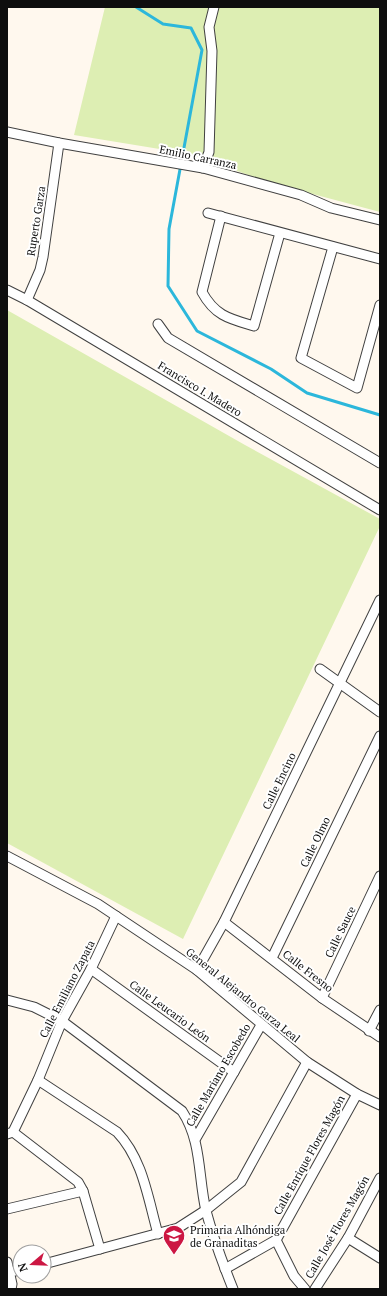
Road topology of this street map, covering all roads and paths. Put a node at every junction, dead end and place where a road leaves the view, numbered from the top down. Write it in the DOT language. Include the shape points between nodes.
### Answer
graph roads {
  1 [pos="214,7"];
  2 [pos="7,132"];
  3 [pos="59,143"];
  4 [pos="202,168"];
  5 [pos="208,213"];
  6 [pos="221,216"];
  7 [pos="380,220"];
  8 [pos="280,232"];
  9 [pos="333,247"];
  10 [pos="380,259"];
  11 [pos="7,290"];
  12 [pos="27,300"];
  13 [pos="380,305"];
  14 [pos="158,324"];
  15 [pos="380,463"];
  16 [pos="380,510"];
  17 [pos="380,600"];
  18 [pos="320,669"];
  19 [pos="340,682"];
  20 [pos="380,712"];
  21 [pos="380,736"];
  22 [pos="7,856"];
  23 [pos="380,876"];
  24 [pos="116,916"];
  25 [pos="224,922"];
  26 [pos="272,958"];
  27 [pos="91,970"];
  28 [pos="197,970"];
  29 [pos="322,998"];
  30 [pos="7,1000"];
  31 [pos="380,1010"];
  32 [pos="62,1021"];
  33 [pos="261,1025"];
  34 [pos="369,1031"];
  35 [pos="380,1038"];
  36 [pos="307,1062"];
  37 [pos="234,1072"];
  38 [pos="38,1080"];
  39 [pos="357,1094"];
  40 [pos="380,1105"];
  41 [pos="10,1133"];
  42 [pos="196,1138"];
  43 [pos="380,1178"];
  44 [pos="83,1191"];
  45 [pos="7,1209"];
  46 [pos="206,1210"];
  47 [pos="158,1234"];
  48 [pos="348,1238"];
  49 [pos="276,1240"];
  50 [pos="100,1250"];
  51 [pos="380,1258"];
  52 [pos="7,1262"];
  53 [pos="52,1262"];
  54 [pos="225,1269"];
  55 [pos="10,1272"];
  56 [pos="11,1289"];
  57 [pos="233,1289"];
  58 [pos="305,1289"];
  59 [pos="315,1289"];
  1 -- 4 [label="street" via="209,27 212,51 209,152"];
  2 -- 3 [label="street, Emilio Carranza"];
  3 -- 4 [label="street, Emilio Carranza"];
  3 -- 12 [label="street, Ruperto Garza" via="43,257"];
  4 -- 7 [label="street, Emilio Carranza" via="301,195 330,208"];
  5 -- 6 [label="street"];
  6 -- 8 [label="street"];
  6 -- 8 [label="street" via="202,292 208,303 222,316 254,326"];
  8 -- 9 [label="street"];
  9 -- 10 [label="street"];
  9 -- 13 [label="street" via="302,358 357,388"];
  11 -- 12 [label="street, Francisco I. Madero"];
  12 -- 16 [label="street, Francisco I. Madero"];
  14 -- 15 [label="street" via="168,338"];
  17 -- 19 [label="street, Calle Encino"];
  18 -- 19 [label="street"];
  19 -- 20 [label="street"];
  19 -- 25 [label="street, Calle Encino"];
  21 -- 26 [label="street, Calle Olmo"];
  22 -- 24 [label="street, General Alejandro Garza Leal"];
  23 -- 29 [label="street, Calle Sauce"];
  24 -- 27 [label="street, Calle Emiliano Zapata"];
  24 -- 28 [label="street, General Alejandro Garza Leal"];
  25 -- 26 [label="street, Calle Fresno"];
  25 -- 28 [label="street, Calle Encino"];
  26 -- 29 [label="street, Calle Fresno"];
  27 -- 32 [label="street, Calle Emiliano Zapata"];
  27 -- 37 [label="street, Calle Leucario León"];
  28 -- 33 [label="street, General Alejandro Garza Leal"];
  29 -- 34 [label="street, Calle Fresno"];
  30 -- 32 [label="street" via="34,1007"];
  31 -- 34 [label="street"];
  32 -- 38 [label="street, Calle Emiliano Zapata"];
  32 -- 42 [label="street" via="174,1103 190,1122"];
  33 -- 36 [label="street, General Alejandro Garza Leal"];
  33 -- 37 [label="street, Calle Mariano Escobedo"];
  34 -- 35 [label="street, Calle Fresno"];
  36 -- 39 [label="street, General Alejandro Garza Leal"];
  36 -- 46 [label="street" via="241,1182"];
  37 -- 42 [label="street, Calle Mariano Escobedo"];
  38 -- 41 [label="street, Calle Emiliano Zapata"];
  38 -- 47 [label="street" via="117,1132 127,1143 138,1162"];
  39 -- 40 [label="street, General Alejandro Garza Leal"];
  39 -- 49 [label="street, Calle Enrique Flores Magón"];
  41 -- 44 [label="street" via="71,1175"];
  42 -- 46 [label="street"];
  43 -- 48 [label="street, Calle José Flores Magón"];
  44 -- 45 [label="street"];
  44 -- 50 [label="street"];
  46 -- 47 [label="street" via="178,1228"];
  46 -- 54 [label="street"];
  47 -- 50 [label="street"];
  48 -- 51 [label="street"];
  48 -- 59 [label="street, Calle José Flores Magón"];
  49 -- 54 [label="street"];
  49 -- 58 [label="street" via="294,1276"];
  50 -- 53 [label="street"];
  52 -- 55 [label="street"];
  54 -- 57 [label="street"];
  55 -- 56 [label="street"];
}
